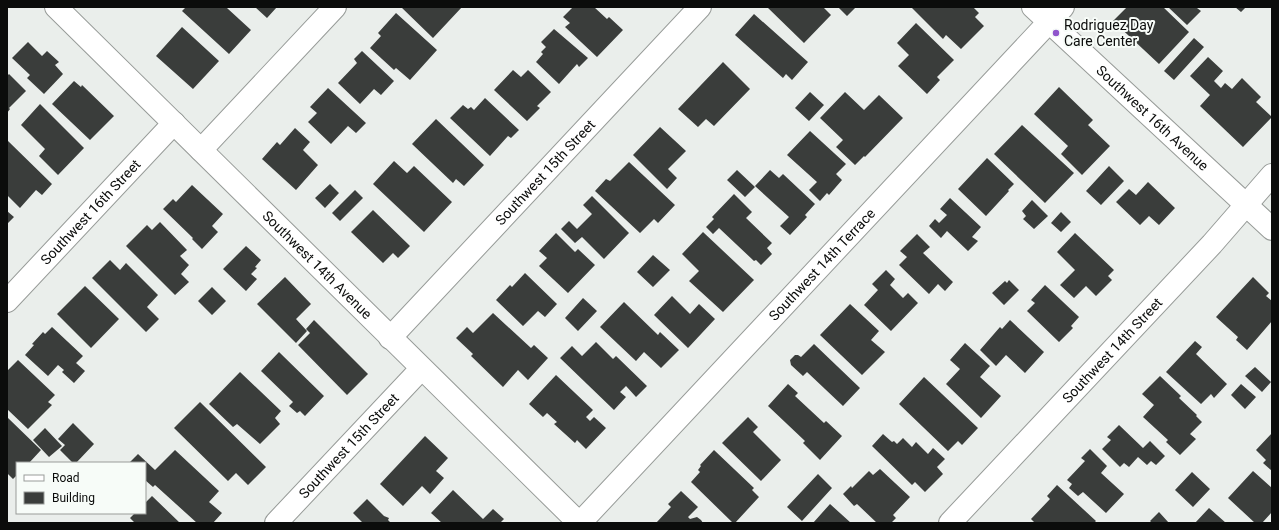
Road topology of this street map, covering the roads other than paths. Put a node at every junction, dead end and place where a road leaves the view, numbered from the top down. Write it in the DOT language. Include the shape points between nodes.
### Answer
graph roads {
  1 [pos="56,7"];
  2 [pos="335,7"];
  3 [pos="700,7"];
  4 [pos="1033,7"];
  5 [pos="1056,14"];
  6 [pos="174,124"];
  7 [pos="201,150"];
  8 [pos="1272,175"];
  9 [pos="1246,204"];
  10 [pos="1272,229"];
  11 [pos="7,301"];
  12 [pos="390,338"];
  13 [pos="421,369"];
  14 [pos="276,523"];
  15 [pos="580,523"];
  16 [pos="950,523"];
  1 -- 6 [label="street, Southwest 14th Avenue"];
  2 -- 7 [label="street"];
  3 -- 12 [label="street, Southwest 15th Street"];
  4 -- 5 [label="street, Southwest 16th Avenue"];
  5 -- 9 [label="street, Southwest 16th Avenue"];
  5 -- 15 [label="street, Southwest 14th Terrace"];
  6 -- 7 [label="street, Southwest 14th Avenue"];
  6 -- 11 [label="street, Southwest 16th Street"];
  7 -- 12 [label="street, Southwest 14th Avenue"];
  8 -- 9 [label="street, Southwest 14th Street"];
  9 -- 10 [label="street, Southwest 16th Avenue"];
  9 -- 16 [label="street, Southwest 14th Street" via="1212,244"];
  12 -- 13 [label="street, Southwest 14th Avenue"];
  13 -- 14 [label="street, Southwest 15th Street"];
  13 -- 15 [label="street, Southwest 14th Avenue"];
}
